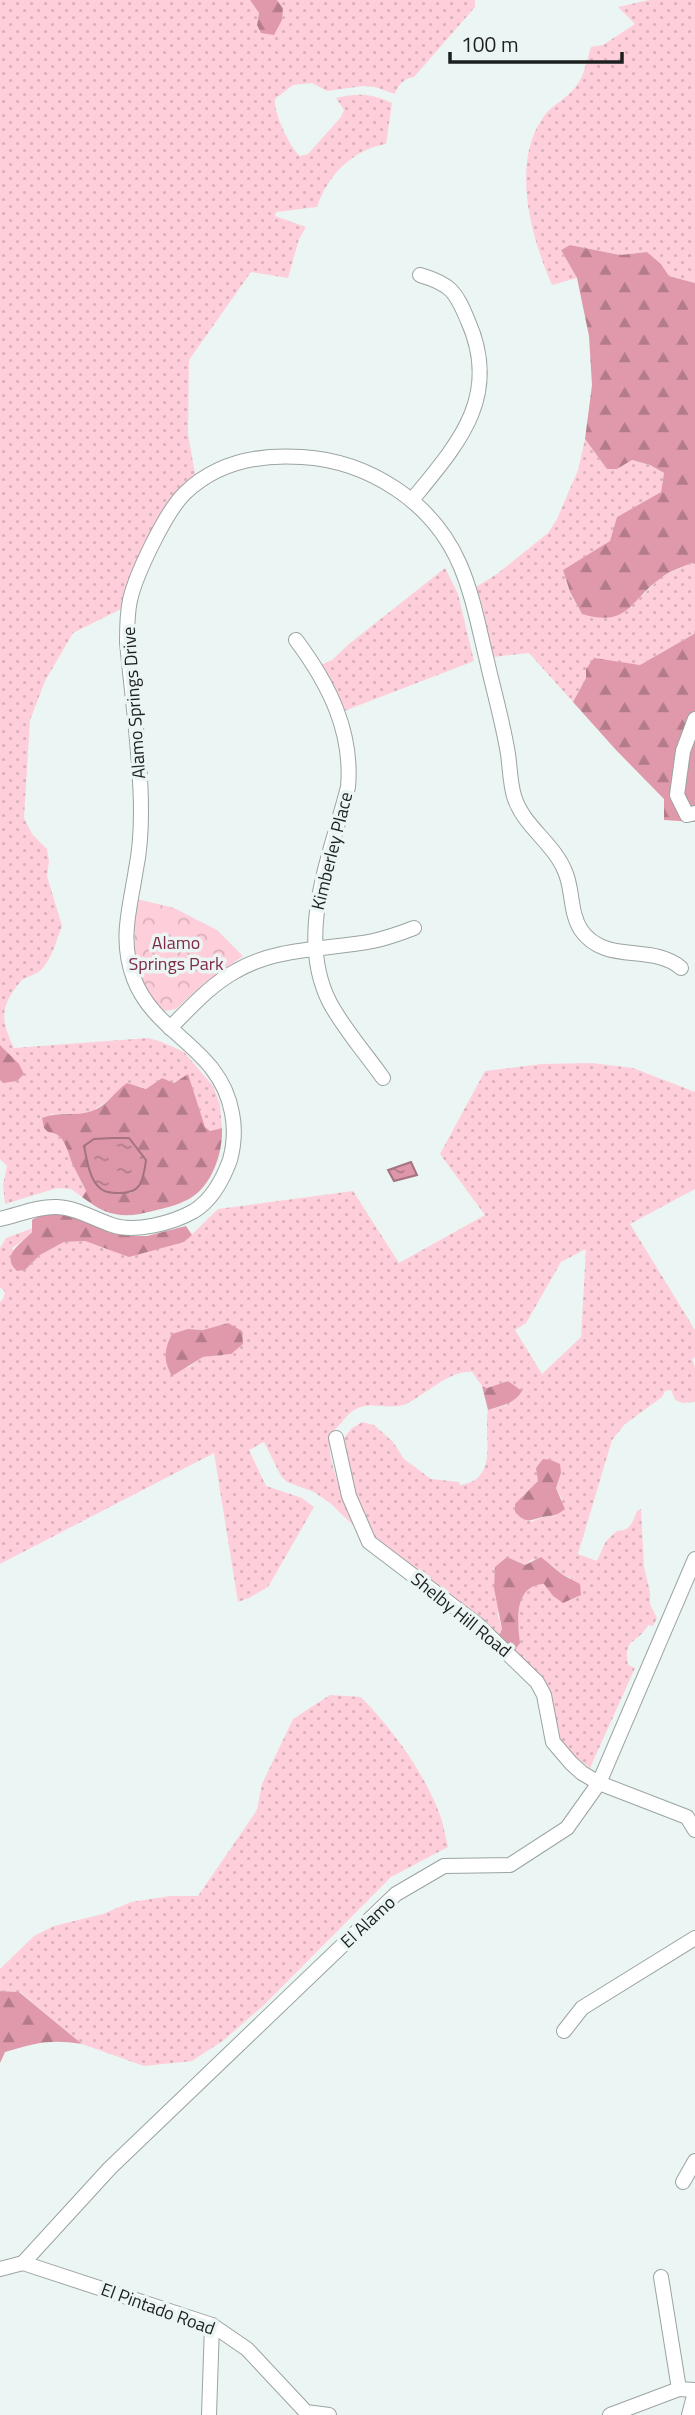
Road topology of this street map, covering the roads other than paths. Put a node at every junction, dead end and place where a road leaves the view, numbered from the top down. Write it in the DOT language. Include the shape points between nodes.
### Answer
graph roads {
  1 [pos="420,275"];
  2 [pos="412,500"];
  3 [pos="296,640"];
  4 [pos="695,719"];
  5 [pos="695,813"];
  6 [pos="414,928"];
  7 [pos="317,948"];
  8 [pos="681,968"];
  9 [pos="170,1028"];
  10 [pos="383,1078"];
  11 [pos="0,1219"];
  12 [pos="336,1438"];
  13 [pos="695,1559"];
  14 [pos="599,1783"];
  15 [pos="695,1830"];
  16 [pos="695,1938"];
  17 [pos="564,2031"];
  18 [pos="695,2161"];
  19 [pos="683,2182"];
  20 [pos="23,2263"];
  21 [pos="0,2269"];
  22 [pos="661,2277"];
  23 [pos="212,2325"];
  24 [pos="679,2389"];
  25 [pos="695,2391"];
  26 [pos="209,2415"];
  27 [pos="329,2415"];
  28 [pos="610,2415"];
  29 [pos="689,2415"];
  1 -- 2 [label="street" via="444,283 456,297 477,346 479,383 463,435"];
  2 -- 8 [label="street, Alamo Springs Drive" via="440,531 463,572 516,802 565,871 580,929 607,950 649,954"];
  2 -- 9 [label="street, Alamo Springs Drive" via="349,465 285,455 248,459 210,473 176,503 138,578 130,600 127,642 141,825 126,940 140,992"];
  3 -- 7 [label="street, Kimberley Place" via="333,700 346,738 349,772 316,905"];
  4 -- 5 [label="street" via="683,751 677,795 687,815"];
  6 -- 7 [label="street" via="374,941"];
  7 -- 9 [label="street" via="238,969"];
  7 -- 10 [label="street, Kimberley Place" via="331,1005"];
  9 -- 11 [label="street, Alamo Springs Drive" via="215,1070 231,1106 231,1155 226,1172 205,1202 184,1216 131,1228 55,1207"];
  12 -- 14 [label="street, Shelby Hill Road" via="349,1496 369,1542 477,1625 537,1682 553,1742 582,1773"];
  13 -- 14 [label="street, El Alamo"];
  14 -- 15 [label="street, Shelby Hill Road" via="687,1817"];
  14 -- 20 [label="street, El Alamo" via="567,1828 510,1865 444,1866 396,1894 110,2168"];
  16 -- 17 [label="street" via="582,2008"];
  18 -- 19 [label="street"];
  20 -- 21 [label="street"];
  20 -- 23 [label="street, El Pintado Road"];
  22 -- 24 [label="street"];
  23 -- 26 [label="street"];
  23 -- 27 [label="street, El Pintado Road" via="247,2349 306,2412"];
  24 -- 25 [label="street"];
  24 -- 28 [label="street"];
  25 -- 29 [label="street"];
}
